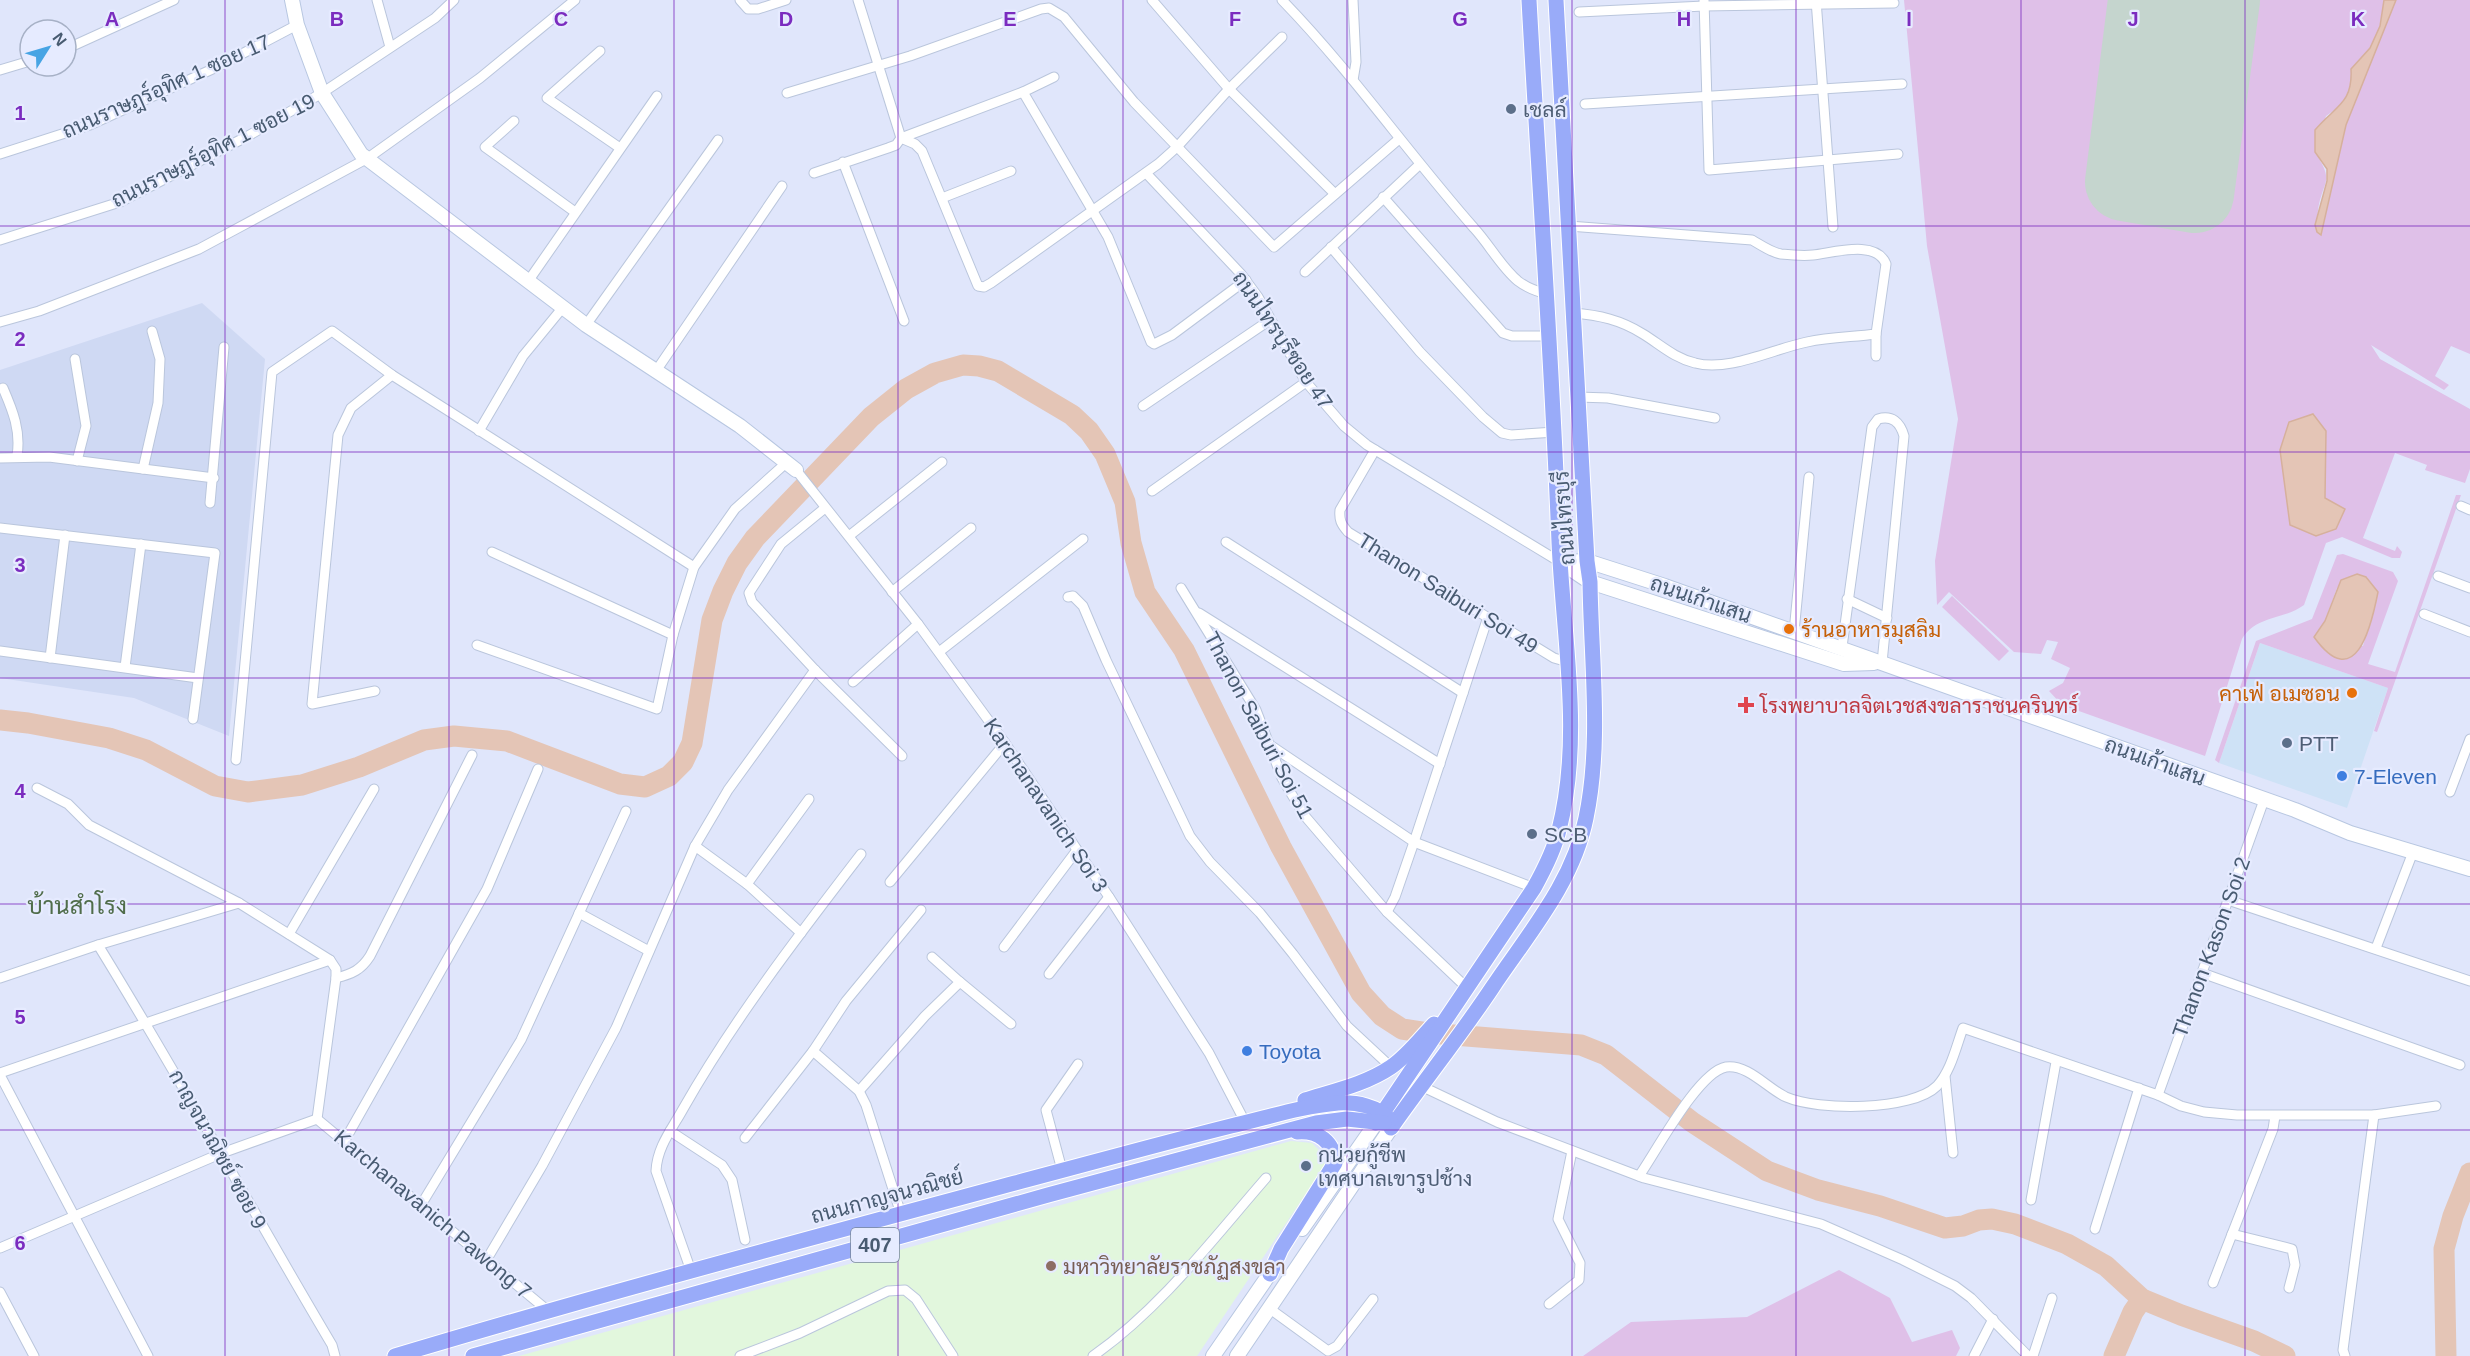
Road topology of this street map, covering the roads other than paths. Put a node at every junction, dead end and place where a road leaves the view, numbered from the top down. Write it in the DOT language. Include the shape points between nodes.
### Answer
graph roads {
  1 [pos="174,0"];
  2 [pos="292,0"];
  3 [pos="377,0"];
  4 [pos="454,0"];
  5 [pos="576,0"];
  6 [pos="740,0"];
  7 [pos="786,0"];
  8 [pos="858,0"];
  9 [pos="1152,0"];
  10 [pos="1282,0"];
  11 [pos="1353,0"];
  12 [pos="1529,0"];
  13 [pos="1556,0"];
  14 [pos="1816,2"];
  15 [pos="1704,3"];
  16 [pos="1894,3"];
  17 [pos="1580,12"];
  18 [pos="297,25"];
  19 [pos="1282,37"];
  20 [pos="78,44"];
  21 [pos="390,47"];
  22 [pos="600,51"];
  23 [pos="18,65"];
  24 [pos="879,66"];
  25 [pos="0,70"];
  26 [pos="1054,77"];
  27 [pos="1353,80"];
  28 [pos="1902,84"];
  29 [pos="1822,88"];
  30 [pos="1229,89"];
  31 [pos="1023,92"];
  32 [pos="322,93"];
  33 [pos="787,93"];
  34 [pos="1707,95"];
  35 [pos="657,96"];
  36 [pos="1585,104"];
  37 [pos="514,121"];
  38 [pos="901,138"];
  39 [pos="1399,139"];
  40 [pos="718,140"];
  41 [pos="1177,147"];
  42 [pos="620,148"];
  43 [pos="0,154"];
  44 [pos="1898,154"];
  45 [pos="368,158"];
  46 [pos="843,162"];
  47 [pos="1827,162"];
  48 [pos="1419,165"];
  49 [pos="1011,171"];
  50 [pos="814,173"];
  51 [pos="1146,173"];
  52 [pos="782,186"];
  53 [pos="1335,194"];
  54 [pos="1383,197"];
  55 [pos="942,198"];
  56 [pos="1095,211"];
  57 [pos="575,212"];
  58 [pos="1569,226"];
  59 [pos="1833,227"];
  60 [pos="0,240"];
  61 [pos="1330,248"];
  62 [pos="1305,272"];
  63 [pos="529,280"];
  64 [pos="1246,280"];
  65 [pos="1547,294"];
  66 [pos="564,306"];
  67 [pos="1574,313"];
  68 [pos="1270,320"];
  69 [pos="904,321"];
  70 [pos="0,322"];
  71 [pos="586,325"];
  72 [pos="152,331"];
  73 [pos="1876,334"];
  74 [pos="1550,336"];
  75 [pos="224,347"];
  76 [pos="1876,356"];
  77 [pos="75,359"];
  78 [pos="656,370"];
  79 [pos="392,375"];
  80 [pos="1306,382"];
  81 [pos="3,388"];
  82 [pos="1578,397"];
  83 [pos="1143,406"];
  84 [pos="1715,418"];
  85 [pos="479,430"];
  86 [pos="1555,432"];
  87 [pos="1375,450"];
  88 [pos="17,456"];
  89 [pos="0,458"];
  90 [pos="77,461"];
  91 [pos="942,462"];
  92 [pos="791,466"];
  93 [pos="143,469"];
  94 [pos="1809,477"];
  95 [pos="214,478"];
  96 [pos="1152,491"];
  97 [pos="210,503"];
  98 [pos="825,508"];
  99 [pos="0,528"];
  100 [pos="971,528"];
  101 [pos="64,535"];
  102 [pos="849,536"];
  103 [pos="1083,539"];
  104 [pos="1226,542"];
  105 [pos="141,544"];
  106 [pos="492,552"];
  107 [pos="1587,561"];
  108 [pos="1560,562"];
  109 [pos="694,567"];
  110 [pos="2438,576"];
  111 [pos="1590,582"];
  112 [pos="1181,588"];
  113 [pos="2470,588"];
  114 [pos="892,592"];
  115 [pos="1068,597"];
  116 [pos="1847,599"];
  117 [pos="1197,612"];
  118 [pos="2424,614"];
  119 [pos="1488,617"];
  120 [pos="1887,618"];
  121 [pos="918,624"];
  122 [pos="1794,632"];
  123 [pos="2470,632"];
  124 [pos="674,635"];
  125 [pos="477,645"];
  126 [pos="1842,647"];
  127 [pos="0,651"];
  128 [pos="939,652"];
  129 [pos="50,658"];
  130 [pos="1568,662"];
  131 [pos="1882,663"];
  132 [pos="124,668"];
  133 [pos="815,670"];
  134 [pos="198,678"];
  135 [pos="853,682"];
  136 [pos="375,691"];
  137 [pos="1462,693"];
  138 [pos="193,719"];
  139 [pos="2470,740"];
  140 [pos="1005,743"];
  141 [pos="1270,745"];
  142 [pos="472,755"];
  143 [pos="902,756"];
  144 [pos="236,760"];
  145 [pos="1440,764"];
  146 [pos="538,769"];
  147 [pos="37,788"];
  148 [pos="375,789"];
  149 [pos="2450,792"];
  150 [pos="809,799"];
  151 [pos="2264,800"];
  152 [pos="626,811"];
  153 [pos="1414,842"];
  154 [pos="695,846"];
  155 [pos="1077,850"];
  156 [pos="2413,852"];
  157 [pos="861,854"];
  158 [pos="2428,856"];
  159 [pos="2470,869"];
  160 [pos="2470,878"];
  161 [pos="890,882"];
  162 [pos="747,884"];
  163 [pos="1534,888"];
  164 [pos="1109,897"];
  165 [pos="2228,900"];
  166 [pos="239,903"];
  167 [pos="921,910"];
  168 [pos="1386,912"];
  169 [pos="579,913"];
  170 [pos="801,933"];
  171 [pos="289,934"];
  172 [pos="98,945"];
  173 [pos="1004,946"];
  174 [pos="2376,948"];
  175 [pos="650,951"];
  176 [pos="932,957"];
  177 [pos="330,960"];
  178 [pos="2202,973"];
  179 [pos="1049,974"];
  180 [pos="0,978"];
  181 [pos="336,978"];
  182 [pos="2470,981"];
  183 [pos="960,982"];
  184 [pos="1464,989"];
  185 [pos="147,1024"];
  186 [pos="1011,1024"];
  187 [pos="813,1052"];
  188 [pos="1416,1054"];
  189 [pos="2056,1062"];
  190 [pos="1078,1064"];
  191 [pos="2460,1065"];
  192 [pos="1391,1067"];
  193 [pos="0,1074"];
  194 [pos="1945,1076"];
  195 [pos="1426,1081"];
  196 [pos="2139,1088"];
  197 [pos="859,1091"];
  198 [pos="2158,1095"];
  199 [pos="2436,1106"];
  200 [pos="2374,1114"];
  201 [pos="2275,1116"];
  202 [pos="1243,1118"];
  203 [pos="317,1119"];
  204 [pos="1385,1121"];
  205 [pos="670,1131"];
  206 [pos="1197,1135"];
  207 [pos="1277,1135"];
  208 [pos="745,1138"];
  209 [pos="345,1140"];
  210 [pos="1572,1151"];
  211 [pos="222,1153"];
  212 [pos="1953,1153"];
  213 [pos="1062,1170"];
  214 [pos="1639,1176"];
  215 [pos="1266,1178"];
  216 [pos="2031,1200"];
  217 [pos="422,1205"];
  218 [pos="901,1214"];
  219 [pos="74,1217"];
  220 [pos="2095,1229"];
  221 [pos="2232,1234"];
  222 [pos="745,1240"];
  223 [pos="0,1248"];
  224 [pos="487,1259"];
  225 [pos="691,1271"];
  226 [pos="1270,1274"];
  227 [pos="2213,1283"];
  228 [pos="2289,1288"];
  229 [pos="0,1292"];
  230 [pos="2052,1298"];
  231 [pos="1373,1299"];
  232 [pos="1549,1304"];
  233 [pos="1270,1309"];
  234 [pos="547,1310"];
  235 [pos="1993,1319"];
  236 [pos="34,1356"];
  237 [pos="148,1356"];
  238 [pos="335,1356"];
  239 [pos="395,1356"];
  240 [pos="473,1356"];
  241 [pos="740,1356"];
  242 [pos="953,1356"];
  243 [pos="1093,1356"];
  244 [pos="1213,1356"];
  245 [pos="1237,1356"];
  246 [pos="1974,1356"];
  247 [pos="2030,1356"];
  248 [pos="2345,1356"];
  1 -- 20 [label="street"];
  2 -- 18 [label="main road"];
  3 -- 21 [label="street"];
  4 -- 21 [label="street, ถนนราษฎร์อุทิศ 1 ซอย 19" via="435,18"];
  5 -- 45 [label="street" via="480,78"];
  6 -- 7 [label="street" via="748,9"];
  8 -- 24 [label="street"];
  9 -- 30 [label="street"];
  10 -- 27 [label="street"];
  11 -- 27 [label="street"];
  12 -- 65 [label="main road, ถนนไทรบุรี"];
  13 -- 58 [label="main road, ถนนไทรบุรี"];
  14 -- 15 [label="street"];
  14 -- 16 [label="street"];
  14 -- 29 [label="street"];
  15 -- 17 [label="street"];
  15 -- 34 [label="street"];
  18 -- 32 [label="main road"];
  18 -- 43 [label="street, ถนนราษฎร์อุทิศ 1 ซอย 17" via="217,68 90,125"];
  19 -- 30 [label="street"];
  21 -- 32 [label="street, ถนนราษฎร์อุทิศ 1 ซอย 19"];
  22 -- 42 [label="street" via="547,98"];
  23 -- 25 [label="street"];
  24 -- 33 [label="street"];
  24 -- 38 [label="street"];
  24 -- 41 [label="street" via="1049,8 1064,17"];
  26 -- 31 [label="street"];
  27 -- 39 [label="street"];
  28 -- 29 [label="street"];
  29 -- 34 [label="street"];
  29 -- 47 [label="street"];
  30 -- 41 [label="street"];
  30 -- 53 [label="street"];
  31 -- 38 [label="street"];
  31 -- 56 [label="street"];
  32 -- 45 [label="main road" via="361,154"];
  32 -- 60 [label="street, ถนนราษฎร์อุทิศ 1 ซอย 19" via="120,202"];
  34 -- 36 [label="street"];
  34 -- 47 [label="street" via="1709,170"];
  35 -- 42 [label="street"];
  37 -- 57 [label="street" via="485,147"];
  38 -- 46 [label="street" via="896,145"];
  38 -- 55 [label="street" via="922,151"];
  39 -- 48 [label="street"];
  39 -- 53 [label="street"];
  40 -- 71 [label="street"];
  41 -- 51 [label="street"];
  41 -- 53 [label="street" via="1274,248"];
  42 -- 57 [label="street"];
  44 -- 47 [label="street"];
  45 -- 63 [label="main road"];
  45 -- 70 [label="street" via="199,249 39,311"];
  46 -- 50 [label="street"];
  46 -- 69 [label="street"];
  47 -- 59 [label="street"];
  48 -- 54 [label="street"];
  48 -- 65 [label="street" via="1516,279 1531,290"];
  49 -- 55 [label="street"];
  51 -- 56 [label="street"];
  51 -- 64 [label="street, ถนนไทรบุรีซอย 47"];
  52 -- 78 [label="street"];
  54 -- 61 [label="street"];
  54 -- 74 [label="street" via="1503,333"];
  55 -- 56 [label="street" via="974,279 984,287"];
  56 -- 64 [label="street" via="1154,344"];
  57 -- 63 [label="street"];
  58 -- 67 [label="main road, ถนนไทรบุรี"];
  58 -- 73 [label="street" via="1752,240 1779,254 1812,256 1832,250 1871,251 1883,257 1886,264"];
  61 -- 62 [label="street"];
  61 -- 86 [label="street" via="1420,352 1502,433"];
  63 -- 66 [label="main road"];
  64 -- 68 [label="street, ถนนไทรบุรีซอย 47"];
  65 -- 74 [label="main road, ถนนไทรบุรี"];
  66 -- 71 [label="main road"];
  66 -- 85 [label="street" via="523,356"];
  67 -- 73 [label="street" via="1619,321 1670,354 1707,366 1808,342"];
  67 -- 82 [label="main road, ถนนไทรบุรี"];
  68 -- 80 [label="street, ถนนไทรบุรีซอย 47"];
  68 -- 83 [label="street"];
  71 -- 78 [label="main road"];
  72 -- 93 [label="street" via="160,359 158,403"];
  73 -- 76 [label="street"];
  74 -- 86 [label="main road, ถนนไทรบุรี"];
  75 -- 95 [label="street"];
  77 -- 90 [label="street" via="86,426"];
  78 -- 92 [label="main road" via="740,426"];
  79 -- 85 [label="street"];
  79 -- 136 [label="street" via="351,408 338,435 312,704"];
  79 -- 144 [label="street" via="332,331 272,372"];
  80 -- 87 [label="street, ถนนไทรบุรีซอย 47" via="1344,426"];
  80 -- 96 [label="street"];
  81 -- 88 [label="street" via="15,417"];
  82 -- 84 [label="street" via="1608,398"];
  82 -- 107 [label="main road, ถนนไทรบุรี"];
  85 -- 109 [label="street"];
  86 -- 108 [label="main road, ถนนไทรบุรี"];
  87 -- 108 [label="street, ถนนไทรบุรีซอย 47"];
  87 -- 119 [label="street, Thanon Saiburi Soi 49" via="1340,510 1342,526"];
  88 -- 89 [label="street"];
  88 -- 90 [label="street"];
  90 -- 93 [label="street"];
  91 -- 102 [label="street"];
  92 -- 98 [label="street, Karchanavanich Soi 3"];
  92 -- 109 [label="street" via="735,509"];
  93 -- 95 [label="street"];
  94 -- 122 [label="street"];
  95 -- 97 [label="street"];
  98 -- 102 [label="street, Karchanavanich Soi 3"];
  98 -- 133 [label="street" via="781,544 749,593 752,602"];
  99 -- 101 [label="street"];
  100 -- 114 [label="street"];
  101 -- 105 [label="street"];
  101 -- 129 [label="street"];
  102 -- 114 [label="street, Karchanavanich Soi 3"];
  103 -- 128 [label="street"];
  104 -- 137 [label="street"];
  105 -- 132 [label="street"];
  105 -- 134 [label="street" via="215,553"];
  106 -- 124 [label="street"];
  107 -- 108 [label="main road"];
  107 -- 111 [label="main road, ถนนไทรบุรี"];
  107 -- 122 [label="main road, ถนนเก้าแสน"];
  108 -- 111 [label="main road, ถนนเก้าแสน"];
  108 -- 130 [label="main road, ถนนไทรบุรี"];
  109 -- 124 [label="street"];
  110 -- 113 [label="street"];
  111 -- 131 [label="main road, ถนนเก้าแสน" via="1844,664"];
  111 -- 195 [label="main road, ถนนไทรบุรี" via="1592,786 1576,852 1557,893 1482,1006"];
  112 -- 117 [label="street, Thanon Saiburi Soi 51"];
  114 -- 121 [label="street, Karchanavanich Soi 3"];
  115 -- 192 [label="street" via="1073,596 1083,606 1190,836 1260,913 1347,1026"];
  116 -- 120 [label="street"];
  116 -- 120 [label="street" via="1872,427 1878,419 1892,418 1904,436"];
  116 -- 126 [label="street"];
  117 -- 141 [label="street, Thanon Saiburi Soi 51" via="1256,710"];
  117 -- 145 [label="street"];
  118 -- 123 [label="street"];
  119 -- 130 [label="street, Thanon Saiburi Soi 49" via="1554,658"];
  119 -- 137 [label="street"];
  120 -- 131 [label="street"];
  121 -- 128 [label="street, Karchanavanich Soi 3"];
  121 -- 135 [label="street"];
  122 -- 126 [label="main road, ถนนเก้าแสน"];
  124 -- 125 [label="street" via="657,709"];
  126 -- 131 [label="main road, ถนนเก้าแสน"];
  127 -- 129 [label="street"];
  128 -- 140 [label="street, Karchanavanich Soi 3"];
  129 -- 132 [label="street"];
  130 -- 163 [label="main road, ถนนไทรบุรี" via="1568,787 1559,831"];
  131 -- 151 [label="main road, ถนนเก้าแสน"];
  132 -- 134 [label="street"];
  133 -- 143 [label="street"];
  133 -- 154 [label="street" via="728,790"];
  134 -- 138 [label="street"];
  137 -- 145 [label="street"];
  139 -- 149 [label="street"];
  140 -- 155 [label="street, Karchanavanich Soi 3"];
  140 -- 161 [label="street"];
  141 -- 153 [label="street"];
  141 -- 168 [label="street, Thanon Saiburi Soi 51" via="1282,778 1304,814"];
  142 -- 181 [label="street" via="370,956 353,973"];
  145 -- 153 [label="street"];
  146 -- 209 [label="street" via="487,889"];
  147 -- 166 [label="street" via="69,804 89,825"];
  148 -- 171 [label="street"];
  150 -- 162 [label="street"];
  151 -- 156 [label="main road, ถนนเก้าแสน"];
  151 -- 165 [label="street, Thanon Kason Soi 2"];
  152 -- 169 [label="street"];
  153 -- 163 [label="street"];
  153 -- 168 [label="street"];
  154 -- 162 [label="street"];
  154 -- 175 [label="street"];
  155 -- 164 [label="street, Karchanavanich Soi 3"];
  155 -- 173 [label="street"];
  156 -- 158 [label="main road, ถนนเก้าแสน"];
  156 -- 174 [label="street"];
  157 -- 170 [label="street"];
  158 -- 159 [label="main road, ถนนเก้าแสน"];
  158 -- 160 [label="main road, ถนนเก้าแสน"];
  162 -- 170 [label="street"];
  163 -- 184 [label="main road, ถนนไทรบุรี"];
  164 -- 179 [label="street"];
  164 -- 202 [label="street, Karchanavanich Soi 3" via="1209,1053"];
  165 -- 174 [label="street"];
  165 -- 178 [label="street, Thanon Kason Soi 2"];
  166 -- 171 [label="street"];
  166 -- 172 [label="street"];
  167 -- 187 [label="street" via="846,1000"];
  168 -- 184 [label="street, Thanon Saiburi Soi 51"];
  169 -- 175 [label="street"];
  169 -- 217 [label="street" via="520,1040"];
  170 -- 205 [label="street" via="725,1040"];
  171 -- 177 [label="street"];
  172 -- 180 [label="street"];
  172 -- 185 [label="street, กาญจนวณิชย์ ซอย 9"];
  174 -- 182 [label="street"];
  175 -- 224 [label="street" via="616,1028"];
  176 -- 183 [label="street"];
  177 -- 181 [label="street"];
  177 -- 185 [label="street"];
  178 -- 191 [label="street"];
  178 -- 198 [label="street, Thanon Kason Soi 2"];
  181 -- 203 [label="street"];
  183 -- 186 [label="street"];
  183 -- 197 [label="street"];
  184 -- 188 [label="main road, ถนนไทรบุรี"];
  185 -- 193 [label="street"];
  185 -- 211 [label="street, กาญจนวณิชย์ ซอย 9"];
  187 -- 197 [label="street"];
  187 -- 208 [label="street"];
  188 -- 192 [label="main road"];
  188 -- 204 [label="main road, ถนนไทรบุรี"];
  189 -- 194 [label="street" via="1963,1028"];
  189 -- 196 [label="street"];
  189 -- 216 [label="street"];
  190 -- 213 [label="street" via="1046,1110"];
  192 -- 202 [label="main road" via="1354,1085"];
  193 -- 219 [label="street"];
  194 -- 212 [label="street"];
  194 -- 214 [label="street" via="1928,1093 1916,1097 1890,1104 1835,1106 1787,1098 1746,1072 1727,1067 1708,1078 1688,1098"];
  195 -- 204 [label="main road, ถนนไทรบุรี" via="1408,1104"];
  195 -- 210 [label="street" via="1497,1122"];
  196 -- 198 [label="street"];
  196 -- 220 [label="street"];
  197 -- 218 [label="street"];
  198 -- 201 [label="street" via="2204,1112"];
  199 -- 200 [label="street"];
  200 -- 201 [label="street"];
  200 -- 248 [label="street"];
  201 -- 221 [label="street"];
  202 -- 206 [label="main road"];
  203 -- 209 [label="street, Karchanavanich Pawong 7"];
  203 -- 211 [label="street"];
  204 -- 206 [label="main road, ถนนกาญจนวณิชย์ / 407" via="1359,1104 1342,1103"];
  204 -- 207 [label="main road, ถนนกาญจนวณิชย์ / 407" via="1340,1119"];
  204 -- 226 [label="main road"];
  204 -- 233 [label="main road"];
  205 -- 222 [label="street" via="728,1173"];
  205 -- 225 [label="street" via="657,1157 656,1171"];
  206 -- 213 [label="main road, ถนนกาญจนวณิชย์ / 407"];
  207 -- 226 [label="main road" via="1302,1131 1317,1134 1332,1148 1335,1163 1281,1249"];
  207 -- 240 [label="main road, ถนนกาญจนวณิชย์ / 407"];
  209 -- 217 [label="street, Karchanavanich Pawong 7"];
  210 -- 214 [label="street"];
  210 -- 232 [label="street" via="1558,1219 1580,1263 1579,1280"];
  211 -- 219 [label="street"];
  211 -- 238 [label="street, กาญจนวณิชย์ ซอย 9"];
  213 -- 218 [label="main road, ถนนกาญจนวณิชย์ / 407"];
  214 -- 235 [label="street" via="1841,1232 1955,1286"];
  215 -- 243 [label="street" via="1156,1304"];
  217 -- 224 [label="street, Karchanavanich Pawong 7"];
  218 -- 225 [label="main road, ถนนกาญจนวณิชย์ / 407"];
  219 -- 223 [label="street"];
  219 -- 237 [label="street"];
  221 -- 227 [label="street"];
  221 -- 228 [label="street" via="2292,1249 2295,1265"];
  224 -- 234 [label="street, Karchanavanich Pawong 7"];
  225 -- 234 [label="main road, ถนนกาญจนวณิชย์ / 407"];
  226 -- 244 [label="main road"];
  229 -- 236 [label="street"];
  230 -- 247 [label="street"];
  231 -- 233 [label="street" via="1337,1346 1328,1351"];
  233 -- 245 [label="main road"];
  234 -- 239 [label="main road, ถนนกาญจนวณิชย์ / 407"];
  235 -- 246 [label="street"];
  235 -- 247 [label="street"];
  241 -- 242 [label="street" via="888,1291 905,1290 916,1299"];
}
